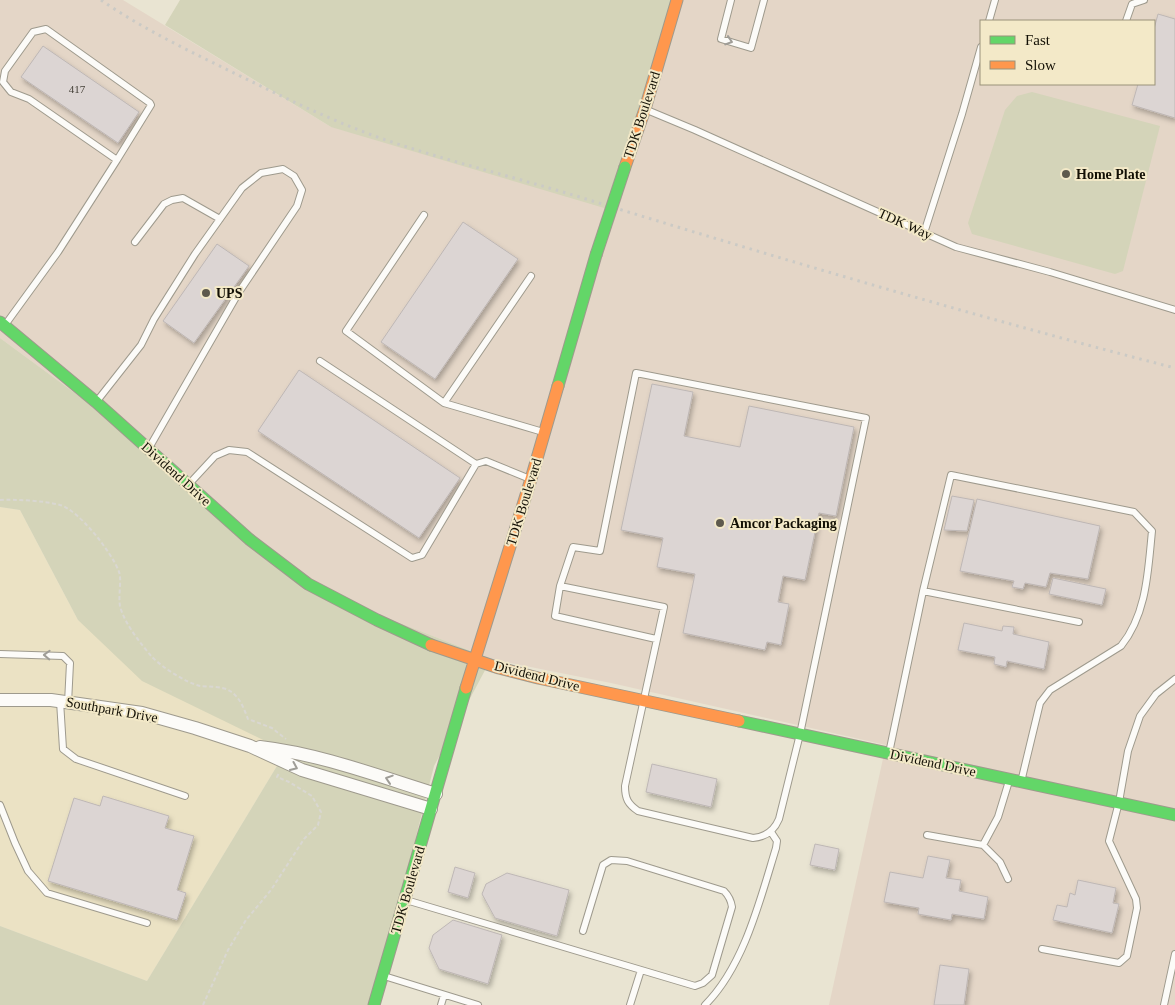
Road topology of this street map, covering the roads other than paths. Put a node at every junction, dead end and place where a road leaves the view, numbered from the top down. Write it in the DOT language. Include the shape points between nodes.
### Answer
graph roads {
  1 [pos="677,0"];
  2 [pos="731,0"];
  3 [pos="764,0"];
  4 [pos="995,0"];
  5 [pos="1144,0"];
  6 [pos="989,20"];
  7 [pos="1126,20"];
  8 [pos="980,51"];
  9 [pos="645,109"];
  10 [pos="117,160"];
  11 [pos="424,215"];
  12 [pos="220,219"];
  13 [pos="924,233"];
  14 [pos="135,242"];
  15 [pos="531,276"];
  16 [pos="1175,310"];
  17 [pos="2,324"];
  18 [pos="320,360"];
  19 [pos="96,402"];
  20 [pos="444,403"];
  21 [pos="544,433"];
  22 [pos="149,449"];
  23 [pos="476,464"];
  24 [pos="531,480"];
  25 [pos="188,485"];
  26 [pos="560,586"];
  27 [pos="923,591"];
  28 [pos="1079,622"];
  29 [pos="656,639"];
  30 [pos="0,654"];
  31 [pos="474,659"];
  32 [pos="1175,678"];
  33 [pos="0,700"];
  34 [pos="644,700"];
  35 [pos="64,702"];
  36 [pos="800,734"];
  37 [pos="889,754"];
  38 [pos="285,756"];
  39 [pos="1015,781"];
  40 [pos="436,794"];
  41 [pos="185,796"];
  42 [pos="1119,802"];
  43 [pos="0,805"];
  44 [pos="431,809"];
  45 [pos="1175,815"];
  46 [pos="770,832"];
  47 [pos="927,835"];
  48 [pos="983,845"];
  49 [pos="1008,879"];
  50 [pos="405,900"];
  51 [pos="147,923"];
  52 [pos="583,931"];
  53 [pos="1042,949"];
  54 [pos="1175,954"];
  55 [pos="641,970"];
  56 [pos="383,976"];
  57 [pos="444,995"];
  58 [pos="374,1005"];
  59 [pos="441,1005"];
  60 [pos="478,1005"];
  61 [pos="630,1005"];
  62 [pos="705,1005"];
  63 [pos="1164,1005"];
  1 -- 9 [label="street, TDK Boulevard"];
  2 -- 3 [label="lane, one-way" via="721,39 751,48"];
  4 -- 6 [label="lane"];
  5 -- 7 [label="lane" via="1132,4"];
  8 -- 13 [label="lane"];
  9 -- 13 [label="lane, TDK Way"];
  9 -- 21 [label="street, TDK Boulevard, bridge" via="596,255"];
  10 -- 10 [label="lane" via="29,99 11,92 3,82 5,71 33,32 46,29 150,103"];
  10 -- 17 [label="lane" via="58,252"];
  11 -- 20 [label="lane" via="346,331"];
  12 -- 14 [label="lane" via="182,198 172,200 164,204"];
  12 -- 19 [label="lane" via="164,303 141,346"];
  12 -- 22 [label="lane" via="242,188 261,174 283,169 294,176 302,190 297,206 239,292"];
  13 -- 16 [label="lane, TDK Way" via="956,247"];
  15 -- 20 [label="lane"];
  17 -- 19 [label="street, Dividend Drive"];
  18 -- 23 [label="lane"];
  19 -- 22 [label="street, Dividend Drive"];
  20 -- 21 [label="lane"];
  21 -- 24 [label="street, TDK Boulevard"];
  22 -- 25 [label="street, Dividend Drive"];
  23 -- 24 [label="lane" via="486,461"];
  23 -- 25 [label="lane" via="422,555 412,558 247,452 229,450 215,456"];
  24 -- 31 [label="street, TDK Boulevard"];
  25 -- 31 [label="street, Dividend Drive" via="249,539 308,584 429,644"];
  26 -- 29 [label="lane" via="555,616"];
  26 -- 29 [label="lane" via="664,607"];
  26 -- 36 [label="lane" via="574,547 600,551 636,373 866,418"];
  27 -- 28 [label="lane"];
  27 -- 37 [label="lane"];
  27 -- 39 [label="lane" via="951,475 1134,512 1152,531 1146,590 1130,635 1121,646 1050,690 1040,703"];
  29 -- 34 [label="lane"];
  35 -- 30 [label="lane, one-way" via="70,663 63,656"];
  31 -- 34 [label="street, Dividend Drive" via="538,678"];
  31 -- 40 [label="street, TDK Boulevard"];
  32 -- 42 [label="lane" via="1156,694 1140,716 1128,751"];
  33 -- 35 [label="street, Southpark Drive"];
  34 -- 36 [label="street, Dividend Drive"];
  34 -- 46 [label="lane" via="625,786 626,801 638,811 753,838"];
  35 -- 38 [label="street, Southpark Drive" via="142,713"];
  35 -- 41 [label="lane" via="63,749 76,759"];
  36 -- 37 [label="street, Dividend Drive"];
  36 -- 46 [label="lane" via="779,819"];
  37 -- 39 [label="street, Dividend Drive"];
  40 -- 38 [label="street, Southpark Drive, one-way" via="362,770"];
  38 -- 44 [label="street, Southpark Drive, one-way" via="302,770"];
  39 -- 42 [label="street, Dividend Drive"];
  39 -- 48 [label="lane"];
  40 -- 44 [label="street, TDK Boulevard"];
  42 -- 45 [label="street, Dividend Drive"];
  42 -- 53 [label="lane" via="1109,840 1136,899 1137,908 1127,956 1119,963"];
  43 -- 51 [label="lane" via="28,871 47,893"];
  44 -- 50 [label="street, TDK Boulevard"];
  46 -- 62 [label="lane" via="777,841 776,848 760,900 726,978"];
  47 -- 48 [label="lane"];
  48 -- 49 [label="lane" via="1000,862"];
  50 -- 55 [label="lane"];
  50 -- 56 [label="street, TDK Boulevard"];
  52 -- 55 [label="lane" via="603,865 610,860 627,862 729,895 732,907 709,979 695,986"];
  54 -- 63 [label="lane"];
  55 -- 61 [label="lane"];
  56 -- 57 [label="lane"];
  56 -- 58 [label="street, TDK Boulevard"];
  57 -- 59 [label="lane"];
  57 -- 60 [label="lane"];
}
